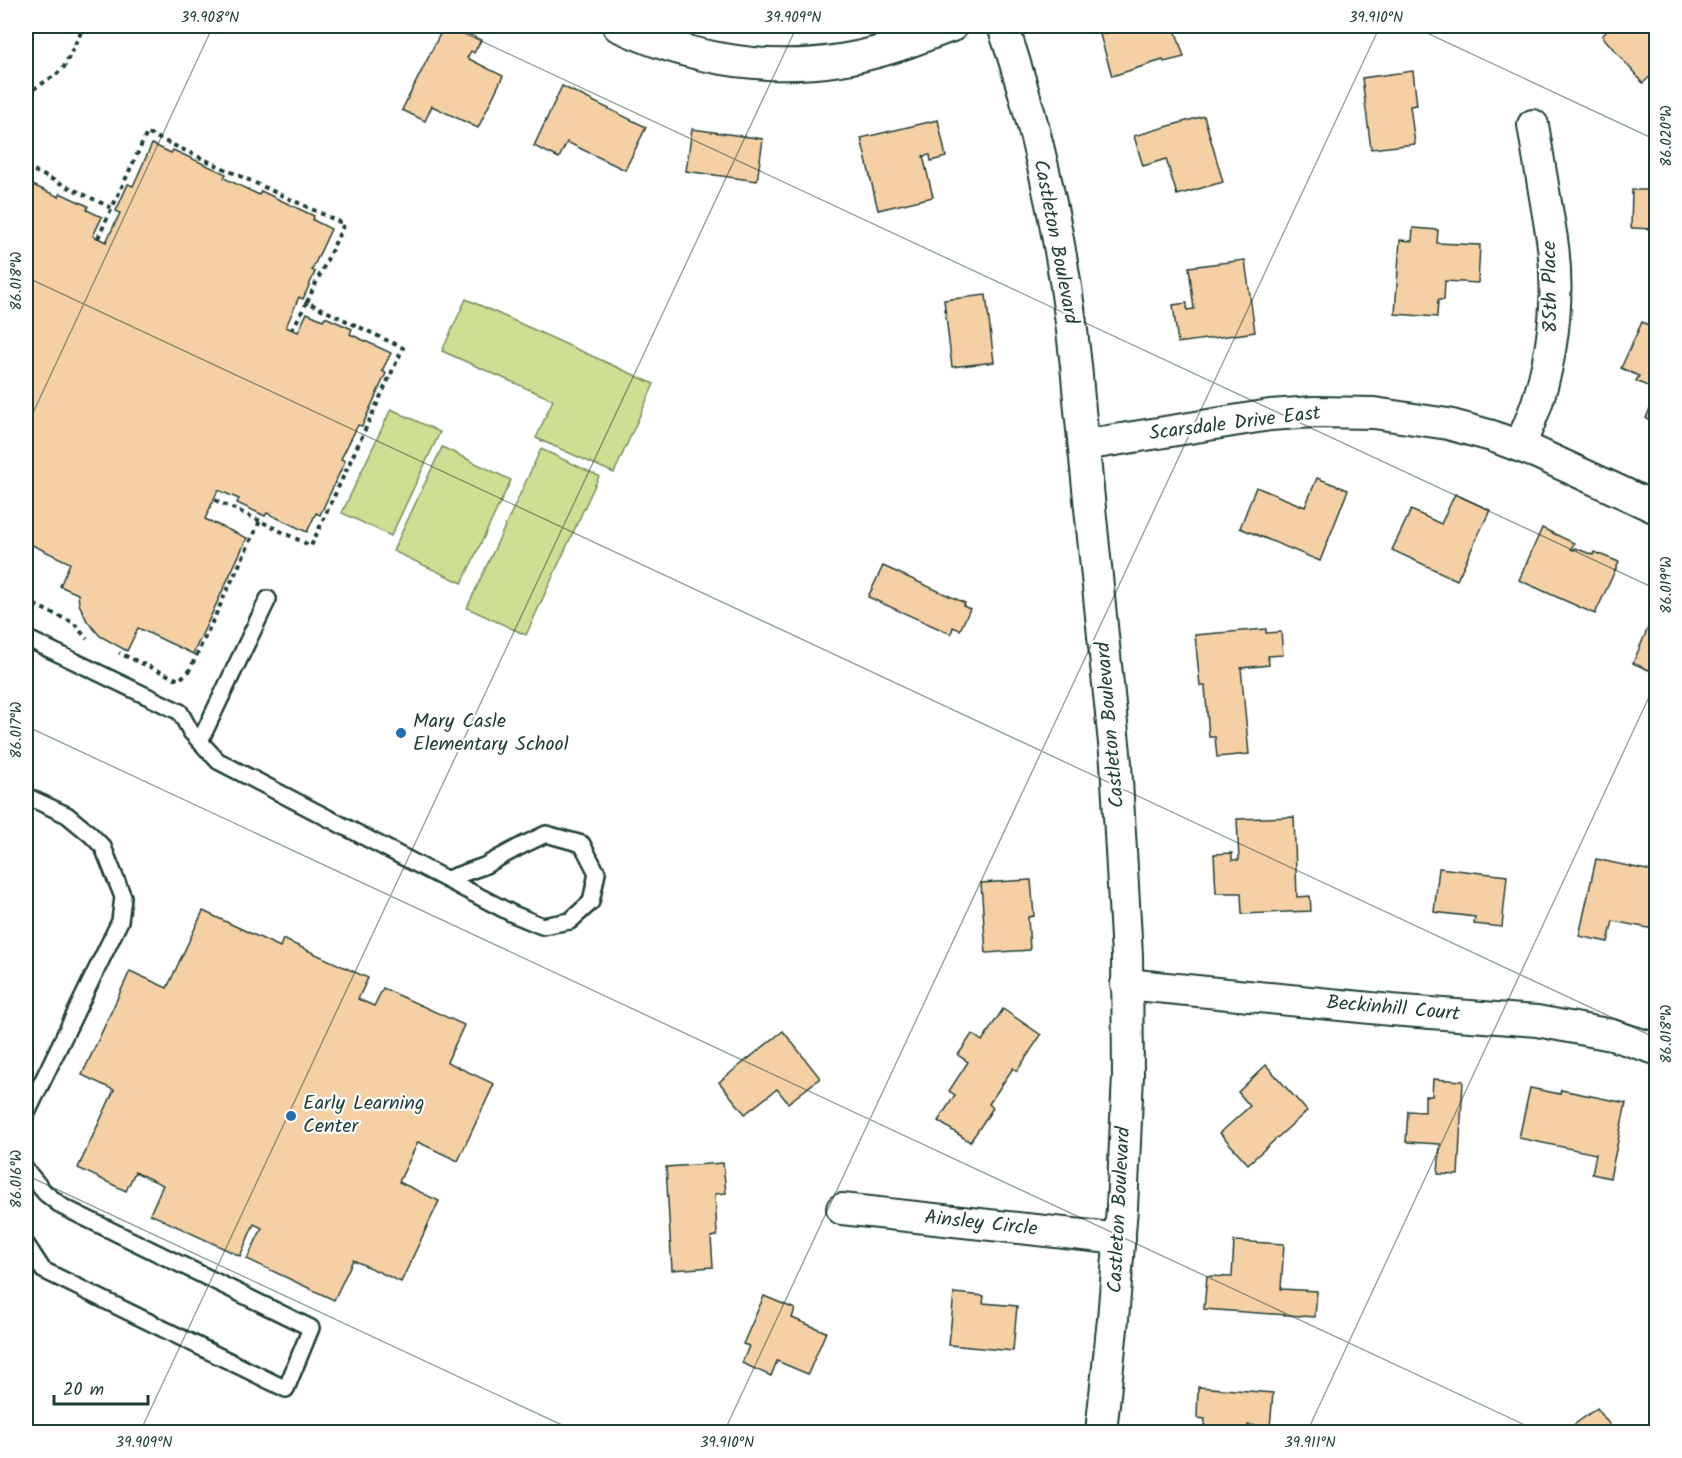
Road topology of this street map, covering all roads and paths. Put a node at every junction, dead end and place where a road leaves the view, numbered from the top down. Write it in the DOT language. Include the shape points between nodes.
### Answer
graph roads {
  1 [pos="84,26"];
  2 [pos="618,26"];
  3 [pos="952,26"];
  4 [pos="1003,26"];
  5 [pos="26,94"];
  6 [pos="1533,125"];
  7 [pos="26,167"];
  8 [pos="112,208"];
  9 [pos="98,238"];
  10 [pos="307,302"];
  11 [pos="292,330"];
  12 [pos="1084,445"];
  13 [pos="1519,446"];
  14 [pos="214,500"];
  15 [pos="1656,508"];
  16 [pos="260,521"];
  17 [pos="31,544"];
  18 [pos="26,556"];
  19 [pos="268,599"];
  20 [pos="26,601"];
  21 [pos="26,638"];
  22 [pos="97,644"];
  23 [pos="118,653"];
  24 [pos="200,741"];
  25 [pos="26,795"];
  26 [pos="447,879"];
  27 [pos="1126,984"];
  28 [pos="1656,1049"];
  29 [pos="26,1115"];
  30 [pos="26,1170"];
  31 [pos="842,1209"];
  32 [pos="1120,1239"];
  33 [pos="26,1244"];
  34 [pos="1101,1432"];
  1 -- 5 [label="path" via="64,67"];
  2 -- 3 [label="street" via="672,48 775,65 847,58 892,48"];
  4 -- 12 [label="street, Castleton Boulevard" via="1049,193 1071,323"];
  6 -- 13 [label="street, 85th Place" via="1552,240 1554,330 1533,418"];
  7 -- 8 [label="path"];
  8 -- 9 [label="path"];
  8 -- 10 [label="path" via="147,133 344,224"];
  10 -- 11 [label="path"];
  10 -- 16 [label="path" via="403,348 311,546"];
  12 -- 13 [label="street, Scarsdale Drive East" via="1270,415 1314,412 1374,413 1423,420"];
  12 -- 27 [label="street, Castleton Boulevard" via="1116,763"];
  13 -- 15 [label="street, Scarsdale Drive East"];
  14 -- 16 [label="path"];
  16 -- 23 [label="path" via="189,671 179,680"];
  17 -- 18 [label="path"];
  19 -- 24 [label="lane"];
  20 -- 22 [label="path" via="74,623 87,639"];
  21 -- 24 [label="lane" via="180,712"];
  24 -- 26 [label="lane" via="218,761"];
  25 -- 29 [label="lane" via="67,816 103,847 123,897 120,921"];
  26 -- 26 [label="lane" via="542,926 570,921 591,902 597,873 582,844 546,834 484,866"];
  27 -- 28 [label="street, Beckinhill Court" via="1537,1020 1612,1035"];
  27 -- 32 [label="street, Castleton Boulevard" via="1128,1075"];
  30 -- 33 [label="lane" via="63,1207 311,1328 286,1389 43,1270"];
  31 -- 32 [label="street, Ainsley Circle"];
  32 -- 34 [label="street, Castleton Boulevard"];
}
